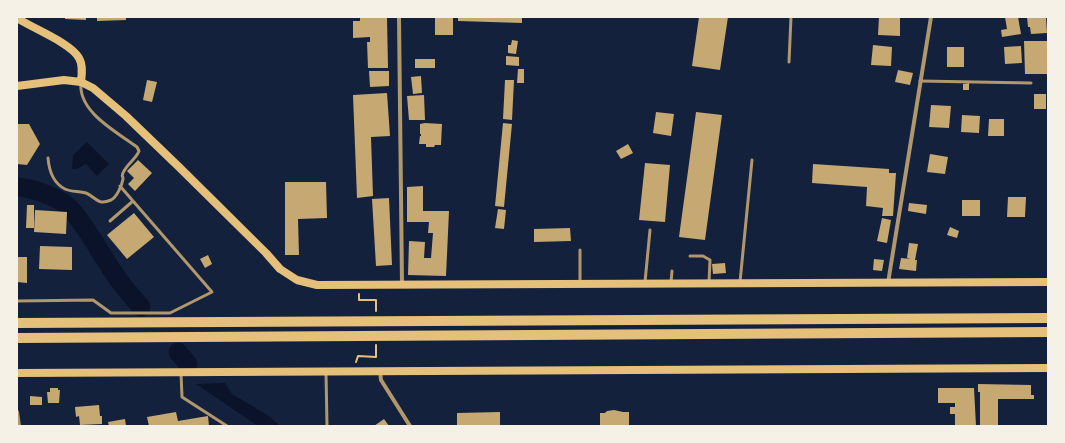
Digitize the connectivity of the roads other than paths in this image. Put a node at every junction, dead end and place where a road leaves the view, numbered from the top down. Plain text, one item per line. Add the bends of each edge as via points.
1 (399, 17) edge
2 (791, 17) edge
3 (931, 17) edge
4 (20, 19) edge
5 (789, 62) dead end
6 (920, 81) junction
7 (81, 82) junction
8 (1031, 83) dead end
9 (17, 86) edge
10 (48, 158) dead end
11 (752, 160) dead end
12 (120, 186) junction
13 (133, 201) junction
14 (110, 221) dead end
15 (650, 230) dead end
16 (580, 250) dead end
17 (690, 256) dead end
18 (672, 270) dead end
19 (1048, 282) edge
20 (740, 283) junction
21 (888, 283) junction
22 (580, 284) junction
23 (645, 284) junction
24 (671, 284) junction
25 (709, 284) junction
26 (402, 285) junction
27 (17, 301) edge
28 (1048, 318) edge
29 (17, 323) edge
30 (1048, 332) edge
31 (17, 338) edge
32 (1048, 368) edge
33 (326, 371) junction
34 (380, 371) junction
35 (181, 372) junction
36 (17, 373) edge
37 (17, 412) edge
38 (20, 426) edge
39 (227, 426) edge
40 (327, 426) edge
41 (410, 426) edge

1 - 26 street
2 - 5 lane
3 - 6 street
4 - 7 main road via 76,53 81,61
6 - 8 lane
6 - 21 street
7 - 9 main road via 64,80
7 - 12 lane via 83,95 93,114 139,151 124,171
7 - 26 main road via 98,91 126,116 289,276 317,286
10 - 12 lane via 52,176 67,189 92,196 102,202 111,200
11 - 20 lane
12 - 13 lane
13 - 14 lane
13 - 27 lane via 212,292 170,313 111,313 93,300
15 - 23 lane
16 - 22 lane
17 - 25 lane via 703,256 710,260
18 - 24 lane
19 - 21 main road
20 - 21 main road
20 - 25 main road
22 - 23 main road
22 - 26 main road
23 - 24 main road
24 - 25 main road
28 - 29 highway
30 - 31 highway
32 - 34 main road
33 - 34 main road
33 - 35 main road
33 - 40 lane
34 - 41 street via 381,380
35 - 36 main road
35 - 39 lane via 182,397
37 - 38 street

